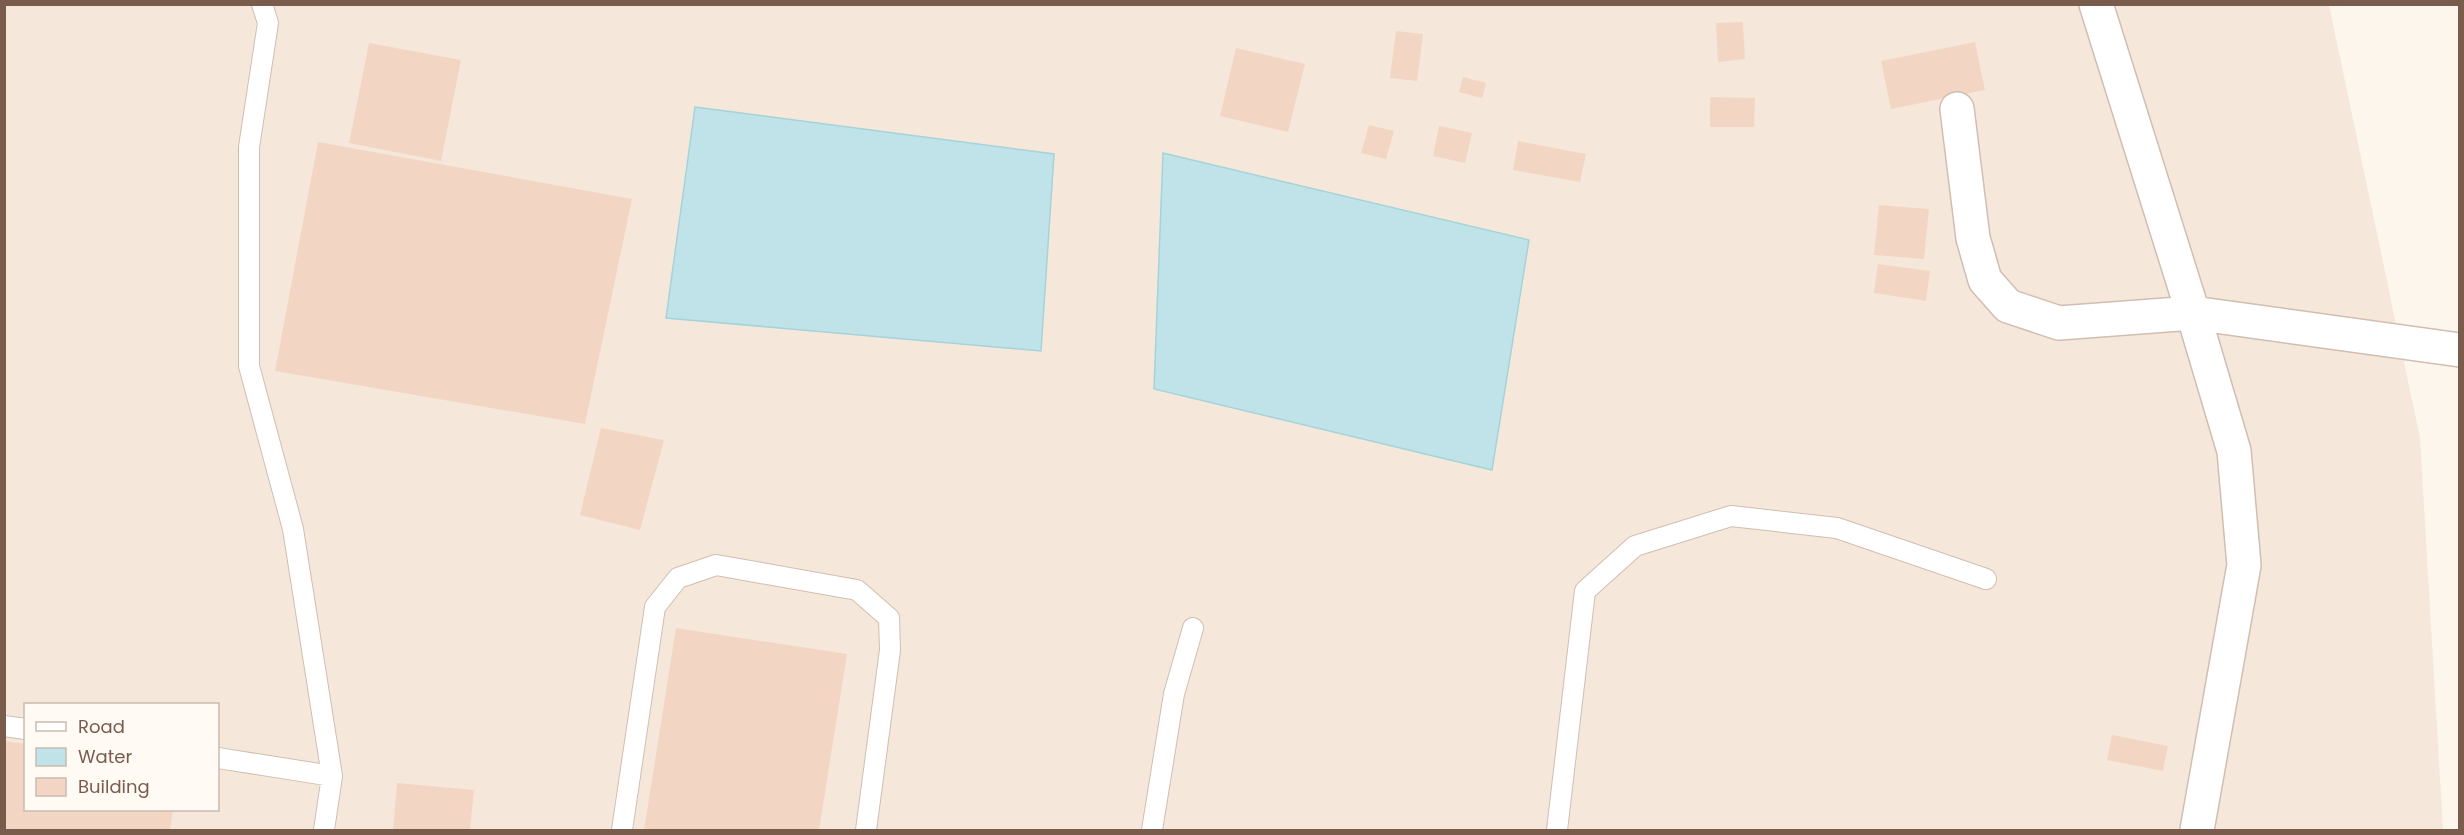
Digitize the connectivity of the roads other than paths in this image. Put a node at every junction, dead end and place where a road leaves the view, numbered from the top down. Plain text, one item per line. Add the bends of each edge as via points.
1 (262, 4) edge
2 (2096, 4) edge
3 (1957, 110) dead end
4 (2193, 314) junction
5 (2460, 350) edge
6 (1986, 579) dead end
7 (1193, 628) dead end
8 (4, 726) edge
9 (24, 729) edge
10 (219, 758) edge
11 (332, 776) junction
12 (324, 831) edge
13 (622, 831) edge
14 (866, 831) edge
15 (1152, 831) edge
16 (1557, 831) edge
17 (2197, 831) edge

1 - 11 lane via 268,23 249,147 249,366 293,529
2 - 4 street
3 - 4 street via 1973,238 1985,280 2008,306 2060,323
4 - 5 street
4 - 17 street via 2234,451 2244,565
6 - 16 lane via 1837,528 1731,516 1635,546 1585,591
7 - 15 lane via 1174,694
8 - 9 lane
10 - 11 lane
11 - 12 lane
13 - 14 lane via 655,607 678,578 717,565 857,590 889,618 890,650

